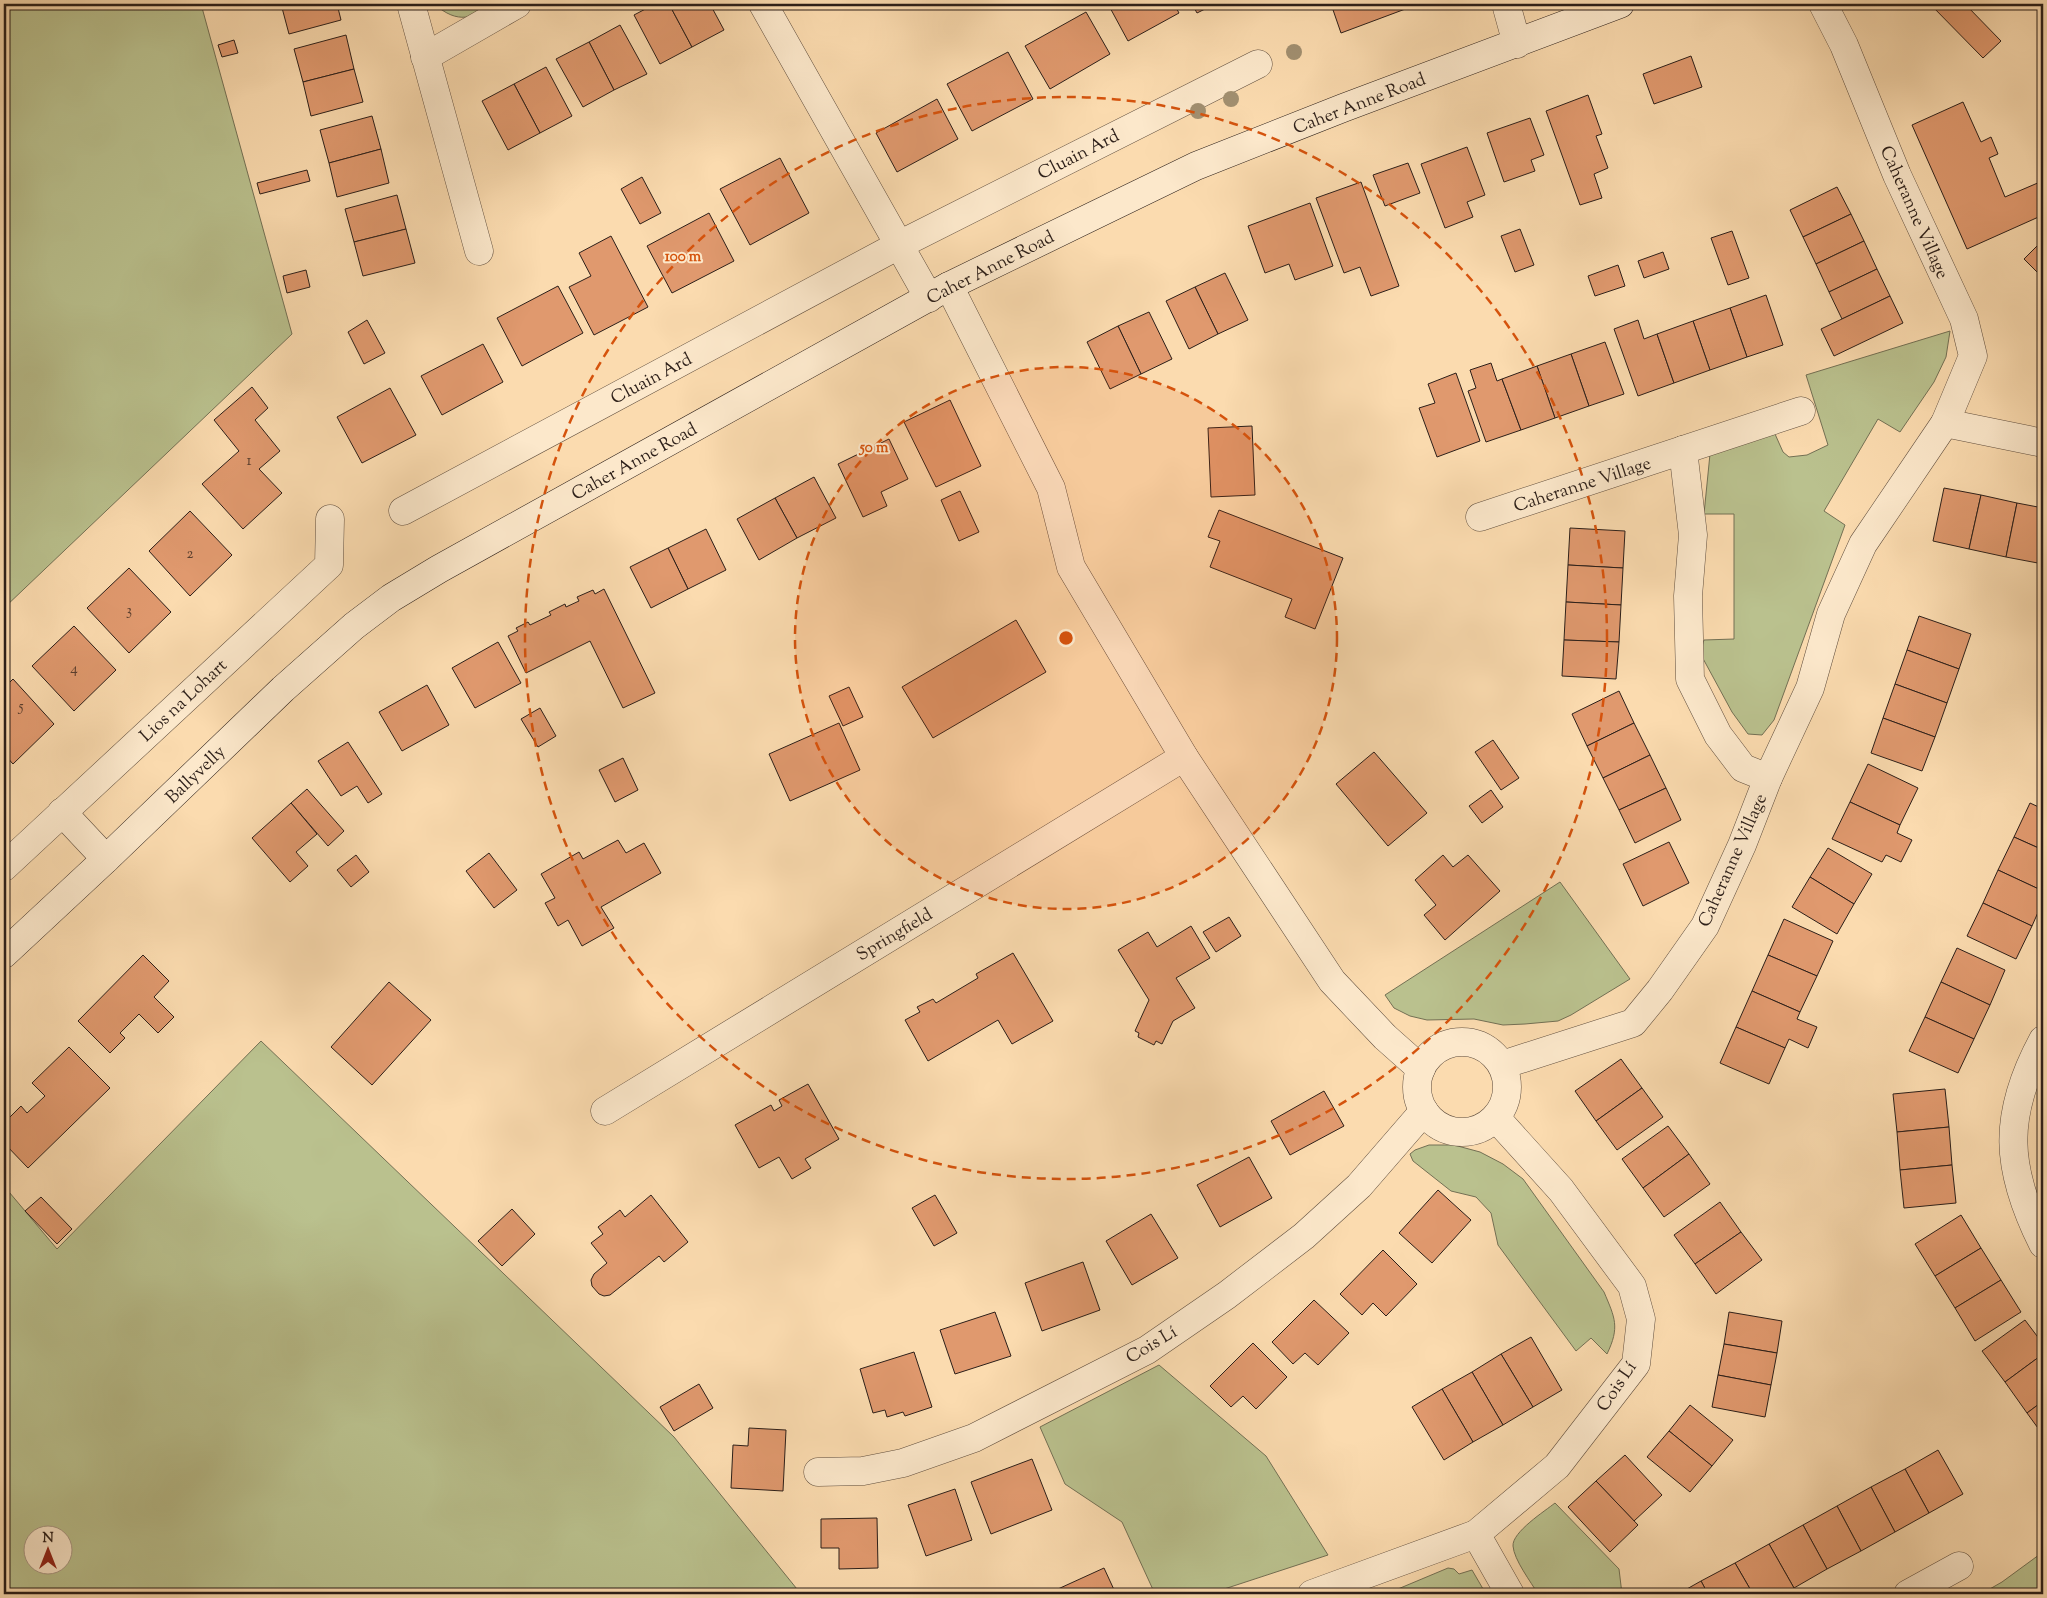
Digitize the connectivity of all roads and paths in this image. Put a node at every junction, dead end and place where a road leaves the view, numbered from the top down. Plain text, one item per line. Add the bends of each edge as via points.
1 (411, 4) edge
2 (517, 4) edge
3 (762, 4) edge
4 (1506, 4) edge
5 (1620, 4) edge
6 (1823, 4) edge
7 (1517, 44) junction
8 (425, 57) junction
9 (1258, 64) dead end
10 (898, 245) junction
11 (479, 251) dead end
12 (939, 292) junction
13 (1801, 411) dead end
14 (1945, 423) junction
15 (2043, 443) edge
16 (1683, 450) junction
17 (403, 511) dead end
18 (1480, 517) dead end
19 (330, 519) dead end
20 (390, 598) joint
21 (1184, 757) junction
22 (1768, 778) junction
23 (62, 812) junction
24 (106, 859) junction
25 (4, 867) edge
26 (4, 954) edge
27 (2043, 1040) edge
28 (1502, 1065) junction
29 (1421, 1069) junction
30 (1424, 1110) junction
31 (605, 1111) dead end
32 (1496, 1118) junction
33 (2043, 1244) edge
34 (818, 1472) dead end
35 (1476, 1534) junction
36 (1959, 1566) dead end
37 (1312, 1594) edge
38 (1510, 1594) edge
39 (1908, 1594) edge

1 - 8 street
2 - 8 street
3 - 10 street
4 - 7 street
5 - 7 street, Caher Anne Road
6 - 14 street, Caheranne Village via 1964,319 1973,356
7 - 12 street, Caher Anne Road via 1196,166
8 - 11 street
9 - 10 street, Cluain Ard
10 - 12 street
10 - 17 street, Cluain Ard
12 - 20 street, Caher Anne Road
12 - 21 street via 1051,488 1071,567
13 - 16 street, Caheranne Village
14 - 15 street
14 - 22 street, Caheranne Village via 1863,544 1831,614 1810,688
16 - 18 street, Caheranne Village
16 - 22 street, Caheranne Village via 1692,535 1688,596 1690,679 1718,735 1743,768
19 - 23 street, Lios na Lohart via 329,565
20 - 24 street, Ballyvelly via 283,689
21 - 29 street via 1332,981 1385,1037
21 - 31 street, Springfield
22 - 28 street, Caheranne Village via 1705,926 1633,1023
23 - 24 street
23 - 25 street, Lios na Lohart
24 - 26 street, Ballyvelly
27 - 33 street via 2029,1067 2015,1112 2014,1153 2020,1192
28 - 29 street via 1494,1054 1464,1042 1444,1046 1430,1055
28 - 32 street via 1508,1085 1505,1102
29 - 30 street via 1417,1082
30 - 32 street via 1434,1123 1452,1131 1472,1131
30 - 34 street, Cois Lí via 1359,1186 1304,1236 1147,1350 974,1438 903,1463 864,1471
32 - 35 street, Cois Lí via 1561,1190 1632,1286 1641,1319 1636,1364 1630,1372 1557,1466
35 - 37 street, Cois Lí
35 - 38 street
36 - 39 street

